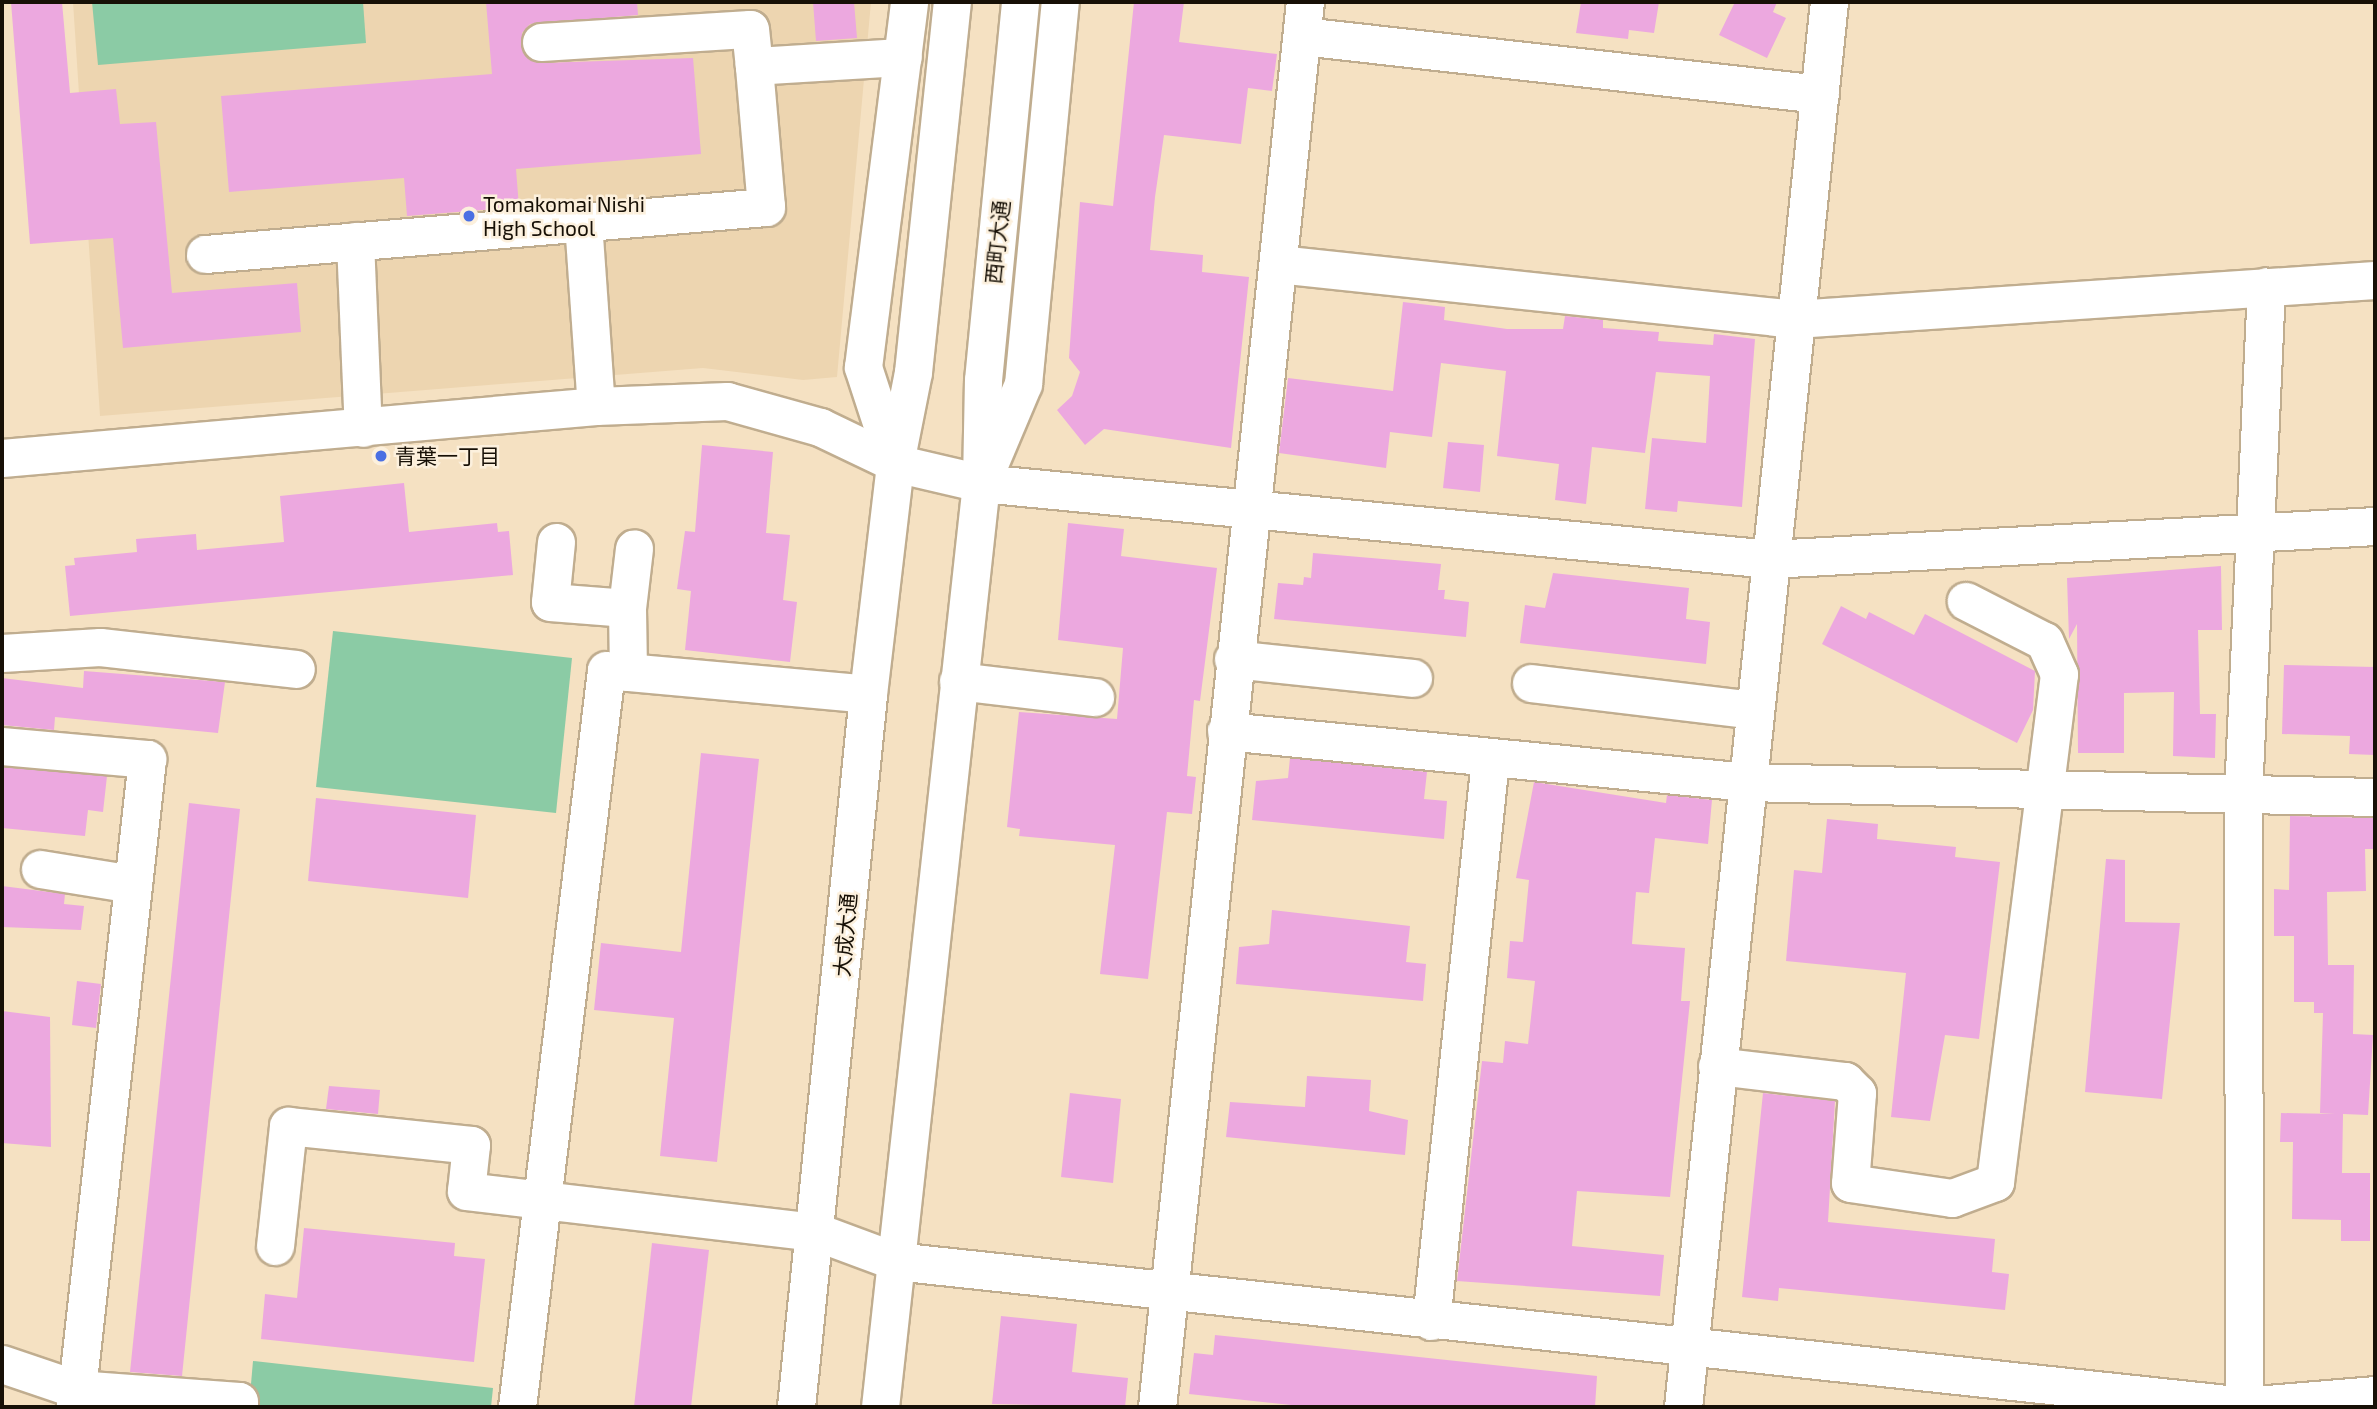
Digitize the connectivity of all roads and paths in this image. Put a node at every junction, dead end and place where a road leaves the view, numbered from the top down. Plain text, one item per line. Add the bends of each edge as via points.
1 (909, 2) edge
2 (952, 2) edge
3 (1020, 2) edge
4 (1060, 2) edge
5 (1829, 2) edge
6 (1303, 19) edge
7 (541, 42) dead end
8 (903, 57) junction
9 (754, 66) junction
10 (1820, 94) junction
11 (583, 222) junction
12 (355, 241) junction
13 (205, 254) dead end
14 (1278, 264) junction
15 (2375, 280) edge
16 (2266, 286) junction
17 (1795, 319) junction
18 (597, 406) junction
19 (363, 428) junction
20 (2, 458) edge
21 (895, 463) junction
22 (981, 483) junction
23 (1248, 511) junction
24 (2375, 526) edge
25 (2253, 536) junction
26 (556, 542) dead end
27 (634, 548) dead end
28 (1770, 559) junction
29 (1966, 601) dead end
30 (627, 608) junction
31 (2, 653) edge
32 (1233, 659) junction
33 (296, 670) dead end
34 (628, 672) junction
35 (1413, 678) dead end
36 (958, 681) junction
37 (1531, 682) dead end
38 (868, 694) junction
39 (1095, 697) dead end
40 (1754, 710) junction
41 (1226, 732) junction
42 (2, 746) edge
43 (1490, 760) junction
44 (1747, 782) junction
45 (2045, 789) junction
46 (2243, 793) junction
47 (2375, 797) edge
48 (40, 869) dead end
49 (133, 884) junction
50 (1717, 1066) junction
51 (539, 1198) junction
52 (817, 1233) junction
53 (275, 1246) dead end
54 (895, 1261) junction
55 (1169, 1295) junction
56 (1431, 1321) junction
57 (1689, 1347) junction
58 (2, 1364) edge
59 (2375, 1395) edge
60 (76, 1398) edge
61 (2244, 1406) edge
62 (239, 1407) edge
63 (517, 1407) edge
64 (796, 1407) edge
65 (880, 1407) edge
66 (1157, 1407) edge
67 (1683, 1407) edge

1 - 8 street
2 - 21 street via 913,372
3 - 22 street, 西町大通 via 984,380
4 - 22 street via 1023,384
5 - 10 street
6 - 10 street
6 - 14 street
7 - 9 street via 750,29
8 - 9 street
8 - 21 street via 863,367
9 - 11 street via 766,207
10 - 17 street
11 - 12 street
11 - 18 street
12 - 13 street
12 - 19 street
14 - 17 street
14 - 23 street
15 - 16 street
16 - 17 street
16 - 25 street
17 - 28 street
18 - 19 street
18 - 21 street via 727,401 820,427
19 - 20 street
21 - 22 street
21 - 38 street, 大成大通
22 - 23 street
22 - 36 street
23 - 28 street
23 - 32 street
24 - 25 street
25 - 28 street
25 - 46 street
26 - 30 street via 550,602
27 - 30 street
28 - 40 street
29 - 45 street via 2044,641 2059,674
30 - 34 street
31 - 33 street via 100,647
32 - 35 street
32 - 41 street
34 - 38 street
34 - 51 street via 606,670
36 - 39 street
36 - 54 street
37 - 40 street
38 - 52 street, 大成大通
40 - 44 street
41 - 43 street
41 - 55 street
42 - 49 street via 147,760
43 - 44 street
43 - 56 street
44 - 45 street
44 - 50 street
45 - 46 street
45 - 50 street via 1995,1182 1952,1198 1850,1183 1857,1093 1845,1081
46 - 47 street
46 - 61 street
48 - 49 street
49 - 60 street
50 - 57 street
51 - 52 street
51 - 53 street via 466,1191 471,1145 288,1126
51 - 63 street
52 - 54 street
52 - 64 street, 大成大通
54 - 55 street
54 - 65 street
55 - 56 street
55 - 66 street
56 - 57 street
57 - 61 street
57 - 67 street
58 - 60 street
59 - 61 street
60 - 62 street via 239,1401

